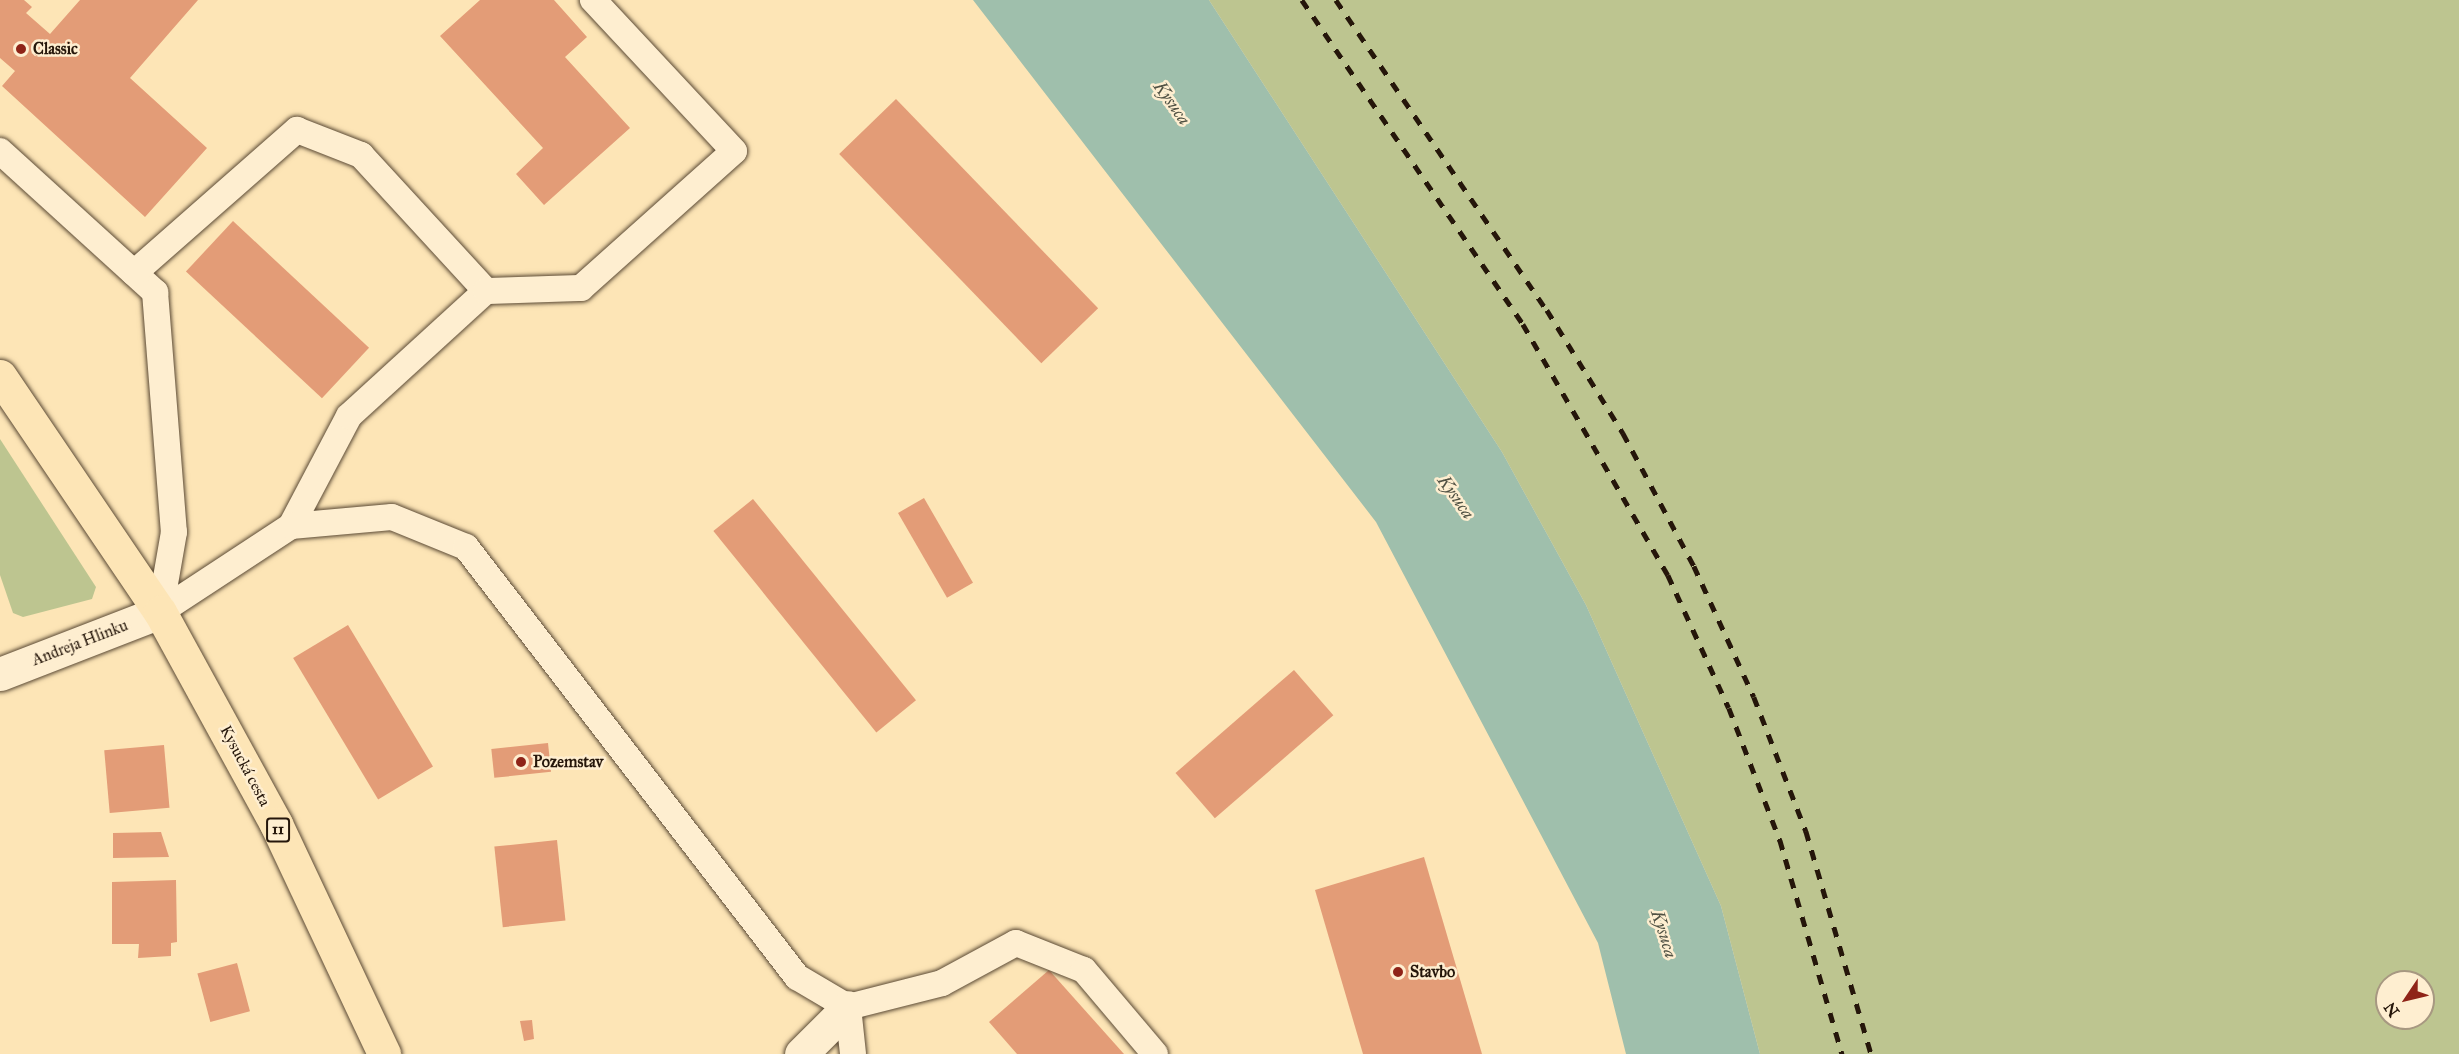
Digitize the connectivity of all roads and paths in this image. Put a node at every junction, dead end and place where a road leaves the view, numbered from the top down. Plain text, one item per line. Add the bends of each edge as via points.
1 (593, 0) edge
2 (0, 151) edge
3 (134, 273) junction
4 (486, 291) junction
5 (0, 376) edge
6 (291, 526) junction
7 (160, 612) junction
8 (0, 674) edge
9 (848, 1007) junction
10 (384, 1054) edge
11 (801, 1054) edge
12 (853, 1054) edge
13 (1155, 1054) edge

1 - 4 lane via 734,151 582,288
2 - 3 lane
3 - 4 lane via 297,130 361,155
3 - 7 lane via 155,292 174,532
4 - 6 lane via 349,416
5 - 7 main road, 11
6 - 7 lane
6 - 9 lane via 392,517 466,547 797,977
7 - 8 street, Andreja Hlinku
7 - 10 main road, Kysucká cesta / 11 via 276,824
9 - 11 street
9 - 12 lane
9 - 13 lane via 942,983 1016,943 1083,970

